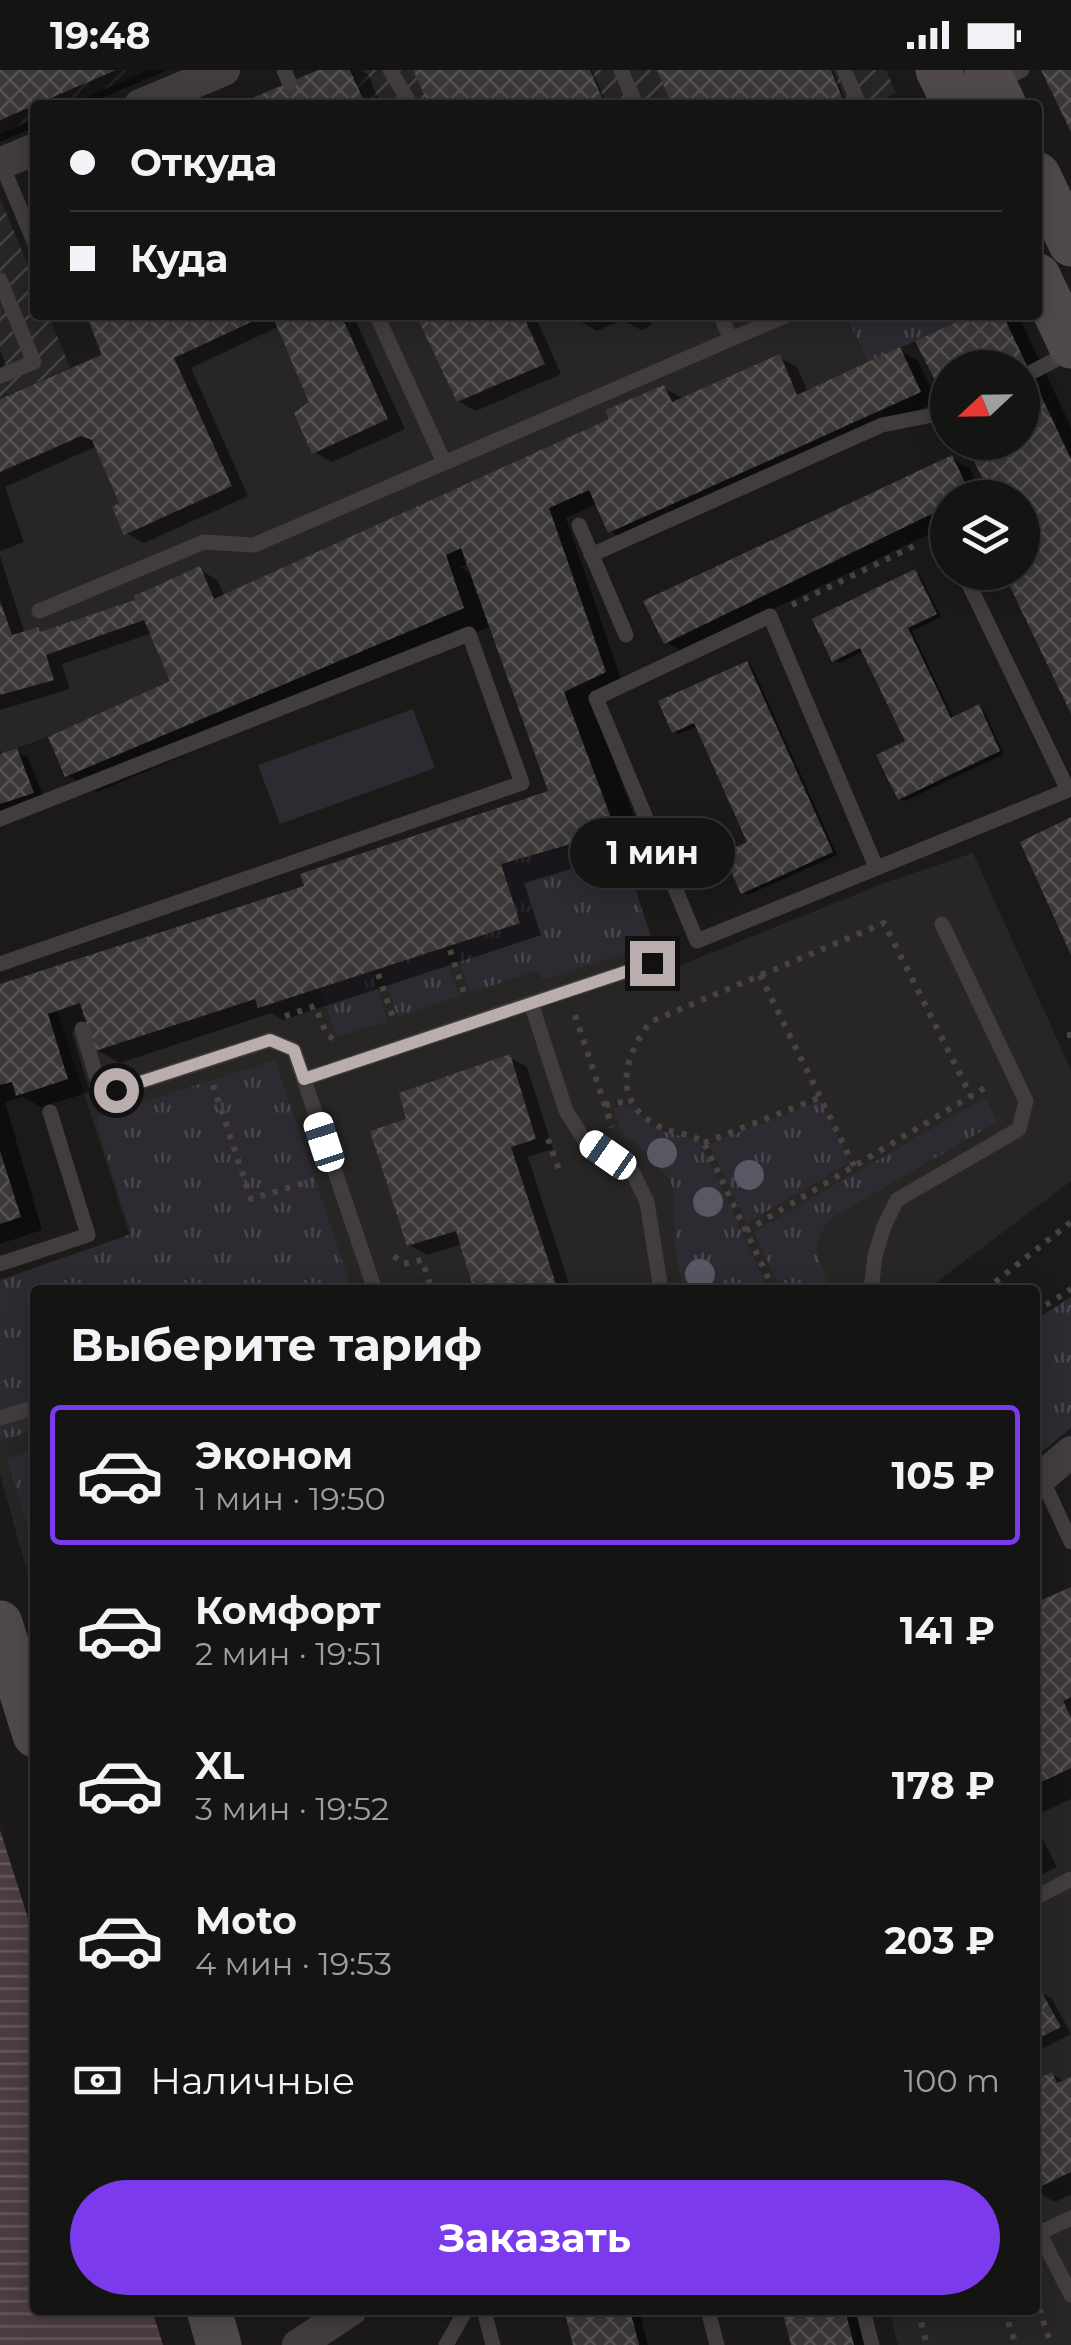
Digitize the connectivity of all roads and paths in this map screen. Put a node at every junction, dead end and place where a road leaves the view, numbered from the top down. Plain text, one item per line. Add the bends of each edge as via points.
1 (224, 70) edge
2 (390, 70) edge
3 (622, 70) edge
4 (844, 70) edge
5 (857, 99) dead end
6 (152, 100) edge
7 (409, 100) edge
8 (634, 100) edge
9 (30, 151) edge
10 (0, 163) edge
11 (1042, 193) edge
12 (30, 232) edge
13 (1071, 244) edge
14 (0, 280) edge
15 (1042, 285) edge
16 (379, 320) edge
17 (722, 320) edge
18 (775, 320) edge
19 (731, 339) junction
20 (1071, 349) edge
21 (1040, 367) edge
22 (0, 376) edge
23 (930, 416) edge
24 (444, 462) junction
25 (579, 525) dead end
26 (930, 543) edge
27 (592, 554) junction
28 (973, 590) edge
29 (39, 611) dead end
30 (770, 616) junction
31 (626, 635) dead end
32 (1070, 789) edge
33 (0, 819) edge
34 (876, 867) junction
35 (942, 924) dead end
36 (450, 950) dead end
37 (652, 963) dead end
38 (0, 964) edge
39 (378, 974) dead end
40 (760, 975) junction
41 (480, 996) dead end
42 (466, 1000) junction
43 (531, 1004) junction
44 (448, 1006) dead end
45 (413, 1018) dead end
46 (277, 1019) dead end
47 (395, 1024) junction
48 (82, 1029) dead end
49 (378, 1030) dead end
50 (344, 1041) dead end
51 (205, 1060) junction
52 (1013, 1070) junction
53 (304, 1079) junction
54 (970, 1096) junction
55 (821, 1097) junction
56 (630, 1102) junction
57 (605, 1105) dead end
58 (50, 1112) dead end
59 (545, 1131) dead end
60 (704, 1144) junction
61 (854, 1166) junction
62 (559, 1170) dead end
63 (334, 1174) junction
64 (1071, 1222) edge
65 (746, 1231) junction
66 (391, 1254) dead end
67 (0, 1264) edge
68 (372, 1285) edge
69 (430, 1285) edge
70 (661, 1285) edge
71 (772, 1285) edge
72 (872, 1285) edge
73 (991, 1285) edge
74 (1071, 1289) edge
75 (1040, 1309) edge
76 (30, 1409) edge
77 (0, 1418) edge
78 (1071, 1452) edge
79 (1040, 1478) edge
80 (1040, 1484) edge
81 (1071, 1542) edge
82 (0, 1623) edge
83 (30, 1720) edge
84 (1071, 1879) edge
85 (1040, 1895) edge
86 (1071, 2218) edge
87 (1040, 2230) edge
88 (1040, 2238) edge
89 (1071, 2295) edge
90 (1040, 2311) edge
91 (210, 2315) edge
92 (343, 2315) edge
93 (463, 2315) edge
94 (485, 2315) edge
95 (709, 2315) edge
96 (864, 2315) edge
97 (919, 2315) edge
98 (1006, 2315) edge
99 (219, 2345) edge
100 (298, 2345) edge
101 (446, 2345) edge
102 (493, 2345) edge
103 (718, 2345) edge
104 (872, 2345) edge
105 (927, 2345) edge
106 (1016, 2345) edge
107 (1051, 2345) edge

1 - 6 street
2 - 7 lane
3 - 8 lane
4 - 5 lane
9 - 10 street
10 - 12 lane
11 - 13 street
14 - 22 lane via 34,362
15 - 20 street
16 - 24 lane
17 - 19 lane
18 - 19 lane
19 - 24 lane
20 - 21 lane
23 - 27 lane via 882,425
24 - 29 lane via 254,545 204,542
25 - 27 lane
26 - 30 path
27 - 31 lane
28 - 32 lane
30 - 34 lane
30 - 34 lane via 596,698 698,941
32 - 34 lane
33 - 38 lane via 469,634 522,784
35 - 52 lane
36 - 42 path
37 - 43 lane
39 - 47 path
40 - 54 path via 884,924
40 - 55 path
40 - 56 path via 650,1022 627,1064
41 - 42 path
42 - 44 path
43 - 53 lane
43 - 70 lane via 566,1111 583,1138 633,1173 647,1202
45 - 47 path
46 - 50 path via 315,1006 327,1034
47 - 49 path
48 - 51 lane via 98,1082 116,1090
51 - 53 lane via 270,1040 294,1050
51 - 63 path via 251,1199
52 - 54 path
52 - 72 lane via 1026,1101 1019,1129 898,1200 884,1226
53 - 63 lane
54 - 61 path
55 - 60 path
55 - 61 path
56 - 57 path
56 - 60 path via 646,1119
58 - 67 lane via 88,1235
59 - 62 path
60 - 65 path
61 - 65 path
63 - 68 lane
64 - 73 path
65 - 71 path
66 - 69 path via 403,1264 422,1260
74 - 75 path
76 - 77 lane
78 - 79 street
80 - 81 lane
82 - 83 street
84 - 85 lane
86 - 87 lane
88 - 89 lane
90 - 107 path
91 - 99 street
92 - 100 street
93 - 101 lane
94 - 102 lane
95 - 103 lane
96 - 104 lane
97 - 105 path
98 - 106 path

